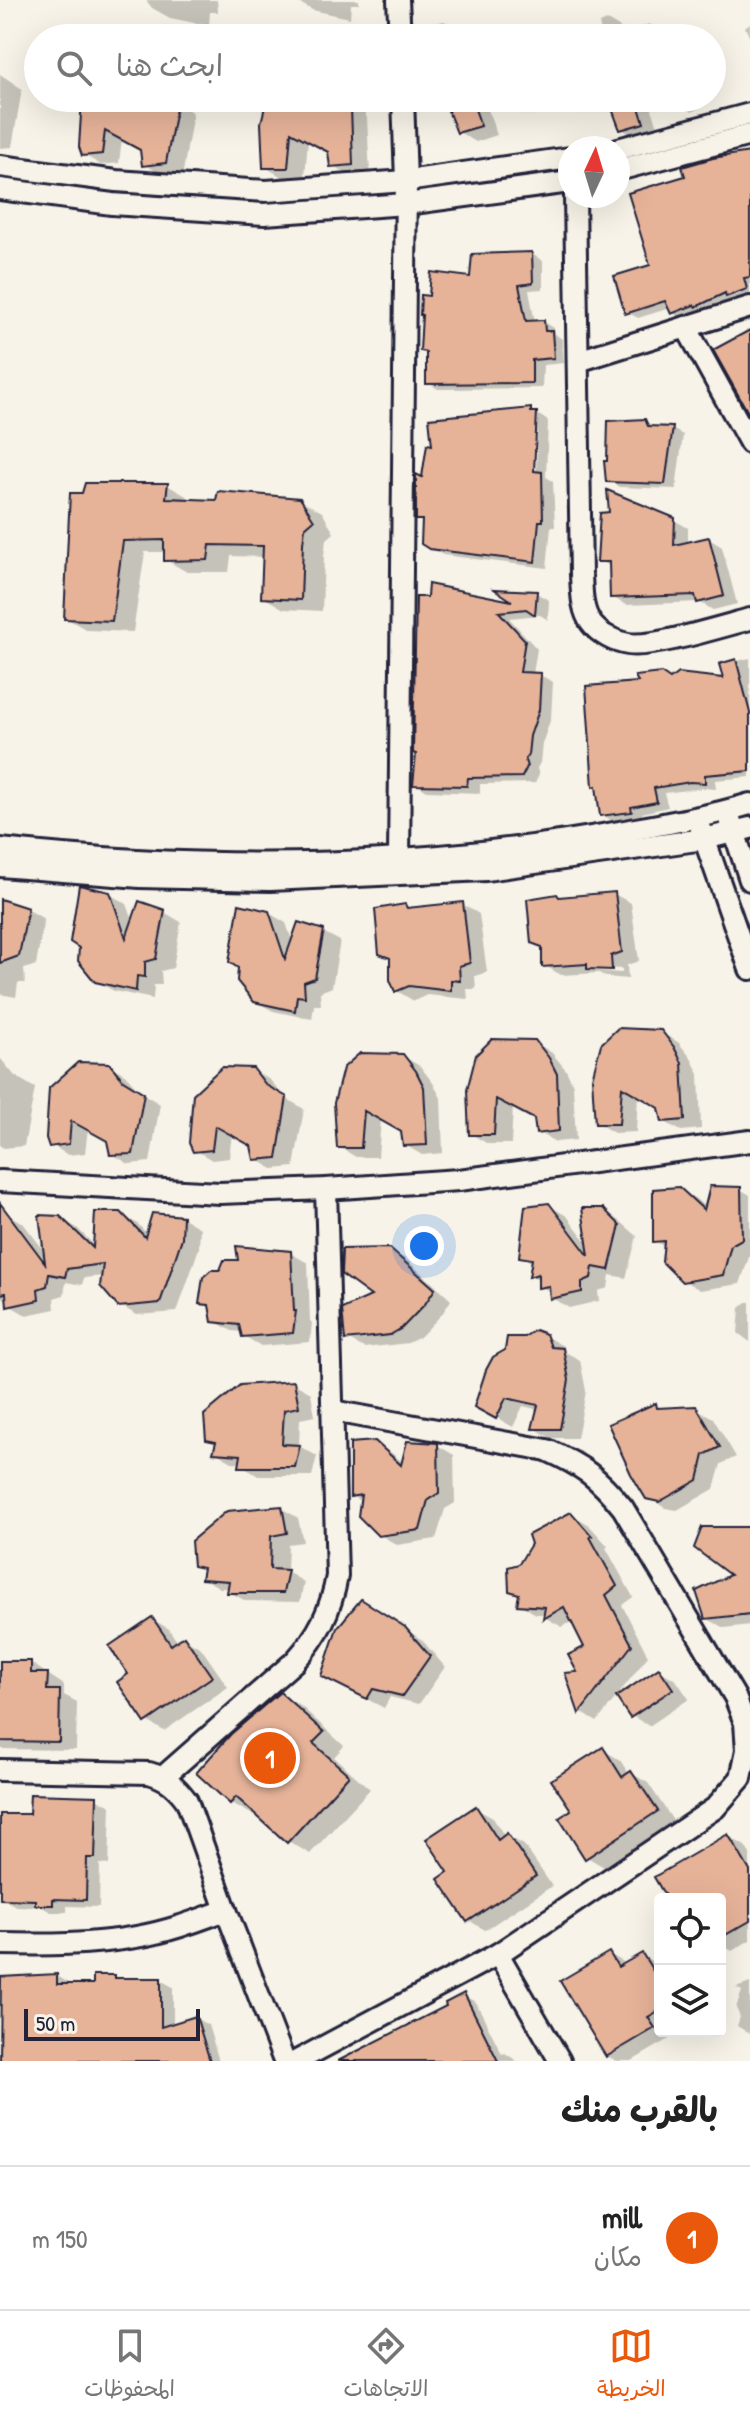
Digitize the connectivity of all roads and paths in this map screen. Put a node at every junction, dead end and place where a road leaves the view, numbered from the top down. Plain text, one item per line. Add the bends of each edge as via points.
1 (398, 0) edge
2 (399, 24) edge
3 (404, 112) edge
4 (750, 114) edge
5 (750, 135) edge
6 (630, 146) edge
7 (558, 160) edge
8 (0, 166) edge
9 (630, 167) edge
10 (406, 181) junction
11 (558, 184) edge
12 (0, 189) edge
13 (406, 204) junction
14 (575, 208) edge
15 (750, 307) edge
16 (686, 327) junction
17 (578, 361) junction
18 (750, 443) edge
19 (750, 619) edge
20 (750, 804) edge
21 (727, 811) junction
22 (697, 818) junction
23 (742, 830) edge
24 (704, 839) junction
25 (0, 849) edge
26 (399, 860) junction
27 (0, 866) edge
28 (750, 880) edge
29 (750, 969) edge
30 (750, 1141) edge
31 (0, 1181) edge
32 (326, 1189) junction
33 (333, 1411) junction
34 (0, 1770) edge
35 (163, 1777) junction
36 (226, 1910) junction
37 (0, 1944) edge
38 (498, 1954) junction
39 (284, 2061) edge
40 (297, 2061) edge
41 (560, 2061) edge

1 - 2 street
3 - 10 street
4 - 6 street
5 - 9 street
7 - 10 street
8 - 10 street via 116,181 266,191
10 - 13 street
11 - 13 street
12 - 13 street via 112,204 264,214
13 - 26 street
14 - 17 street
15 - 16 street
16 - 17 street
16 - 18 street
17 - 19 street via 582,602 590,622 608,638 629,645
20 - 21 street
21 - 22 street
21 - 23 street
22 - 24 street
22 - 26 street via 482,854
23 - 24 street
23 - 28 street
24 - 27 street via 486,870 270,880
24 - 29 street
25 - 26 street via 176,862
30 - 32 street via 459,1180
31 - 32 street via 220,1193
32 - 33 street
33 - 35 street via 337,1576 324,1622 295,1661
33 - 38 street via 547,1450 577,1463 623,1508 735,1697 745,1723 741,1778 715,1808
34 - 35 street via 130,1771
35 - 36 street via 187,1801
36 - 37 street via 139,1937
36 - 39 street
38 - 40 street
38 - 41 street

